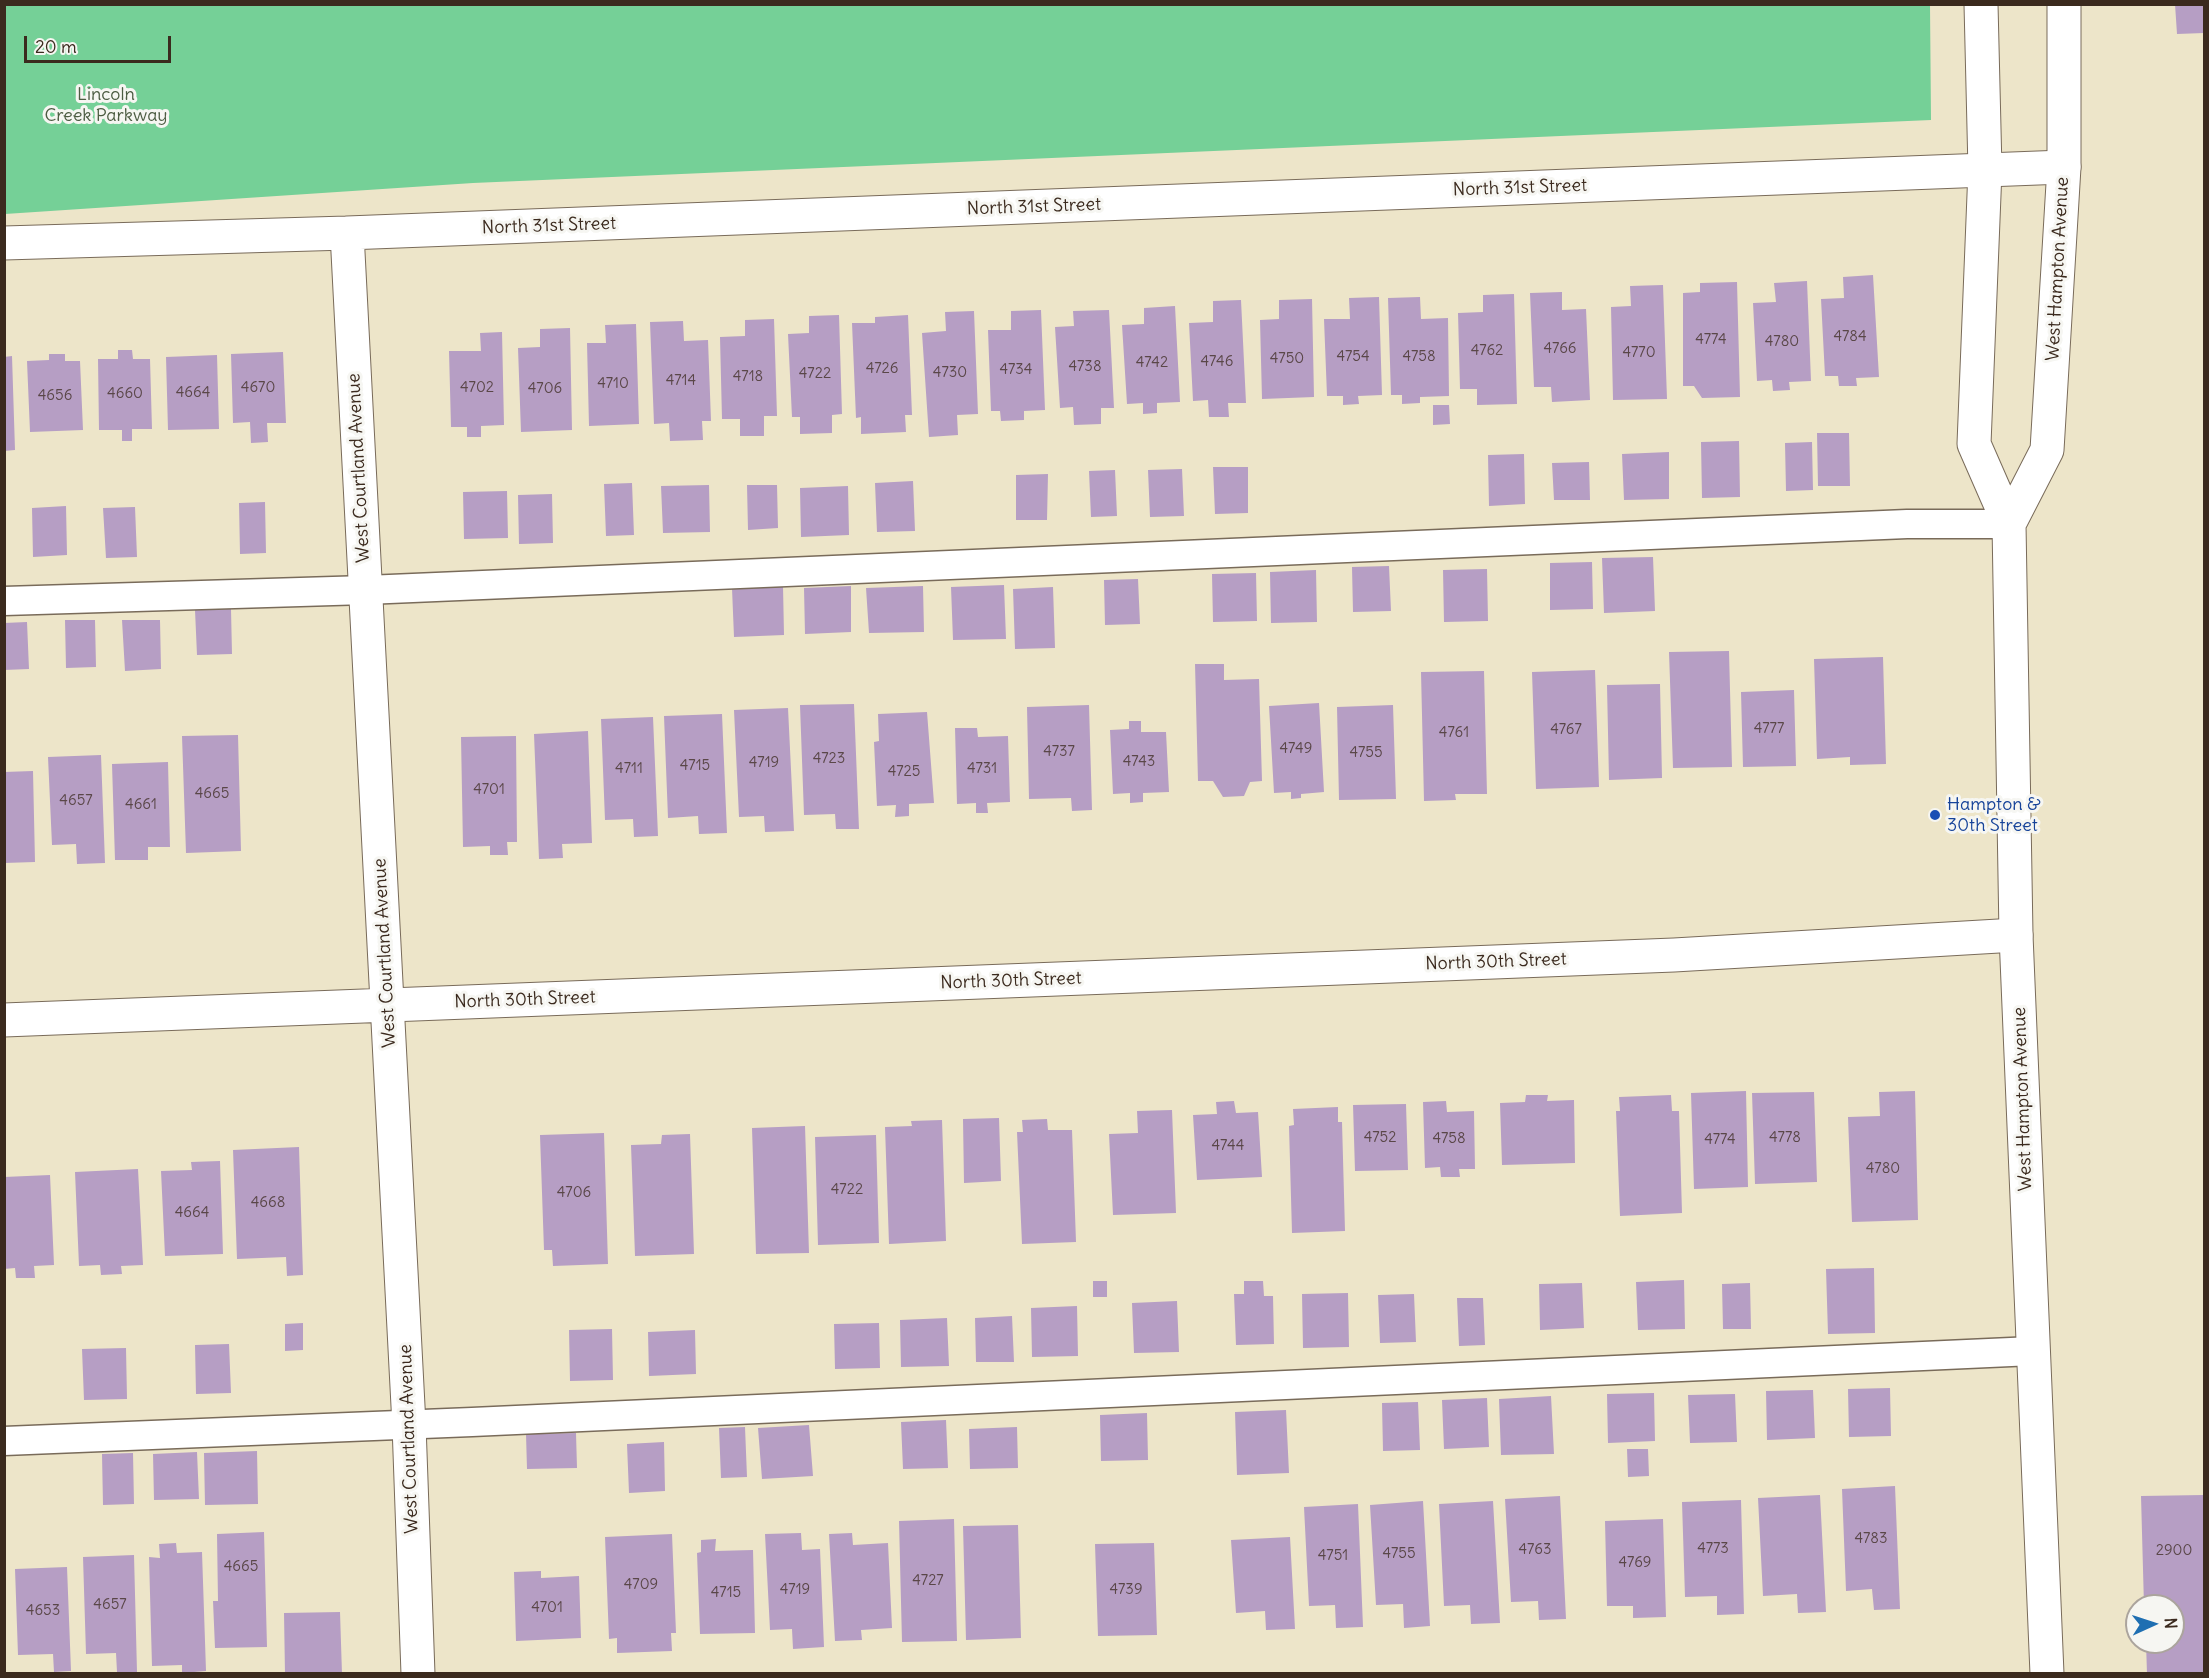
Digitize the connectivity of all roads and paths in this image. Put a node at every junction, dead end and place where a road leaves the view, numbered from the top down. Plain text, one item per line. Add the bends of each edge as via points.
1 (1981, 4) edge
2 (2064, 4) edge
3 (2064, 167) junction
4 (1984, 170) junction
5 (347, 233) junction
6 (4, 243) edge
7 (2009, 524) junction
8 (366, 590) junction
9 (4, 602) edge
10 (2016, 935) junction
11 (387, 1006) junction
12 (4, 1020) edge
13 (2033, 1351) junction
14 (409, 1425) junction
15 (4, 1441) edge
16 (418, 1674) edge
17 (2047, 1674) edge

1 - 4 street, West Hampton Avenue
2 - 3 street, West Hampton Avenue
3 - 4 street, North 31st Street
3 - 7 street, West Hampton Avenue via 2048,450
4 - 5 street, North 31st Street
4 - 7 street, West Hampton Avenue via 1974,444
5 - 6 street, North 31st Street
5 - 8 street, West Courtland Avenue
7 - 8 lane via 1883,525
7 - 10 street, West Hampton Avenue
8 - 9 lane
8 - 11 street, West Courtland Avenue
10 - 11 street, North 30th Street via 1674,955
10 - 13 street, West Hampton Avenue
11 - 12 street, North 30th Street
11 - 14 street, West Courtland Avenue
13 - 14 lane
13 - 17 street, West Hampton Avenue
14 - 15 lane
14 - 16 street, West Courtland Avenue

